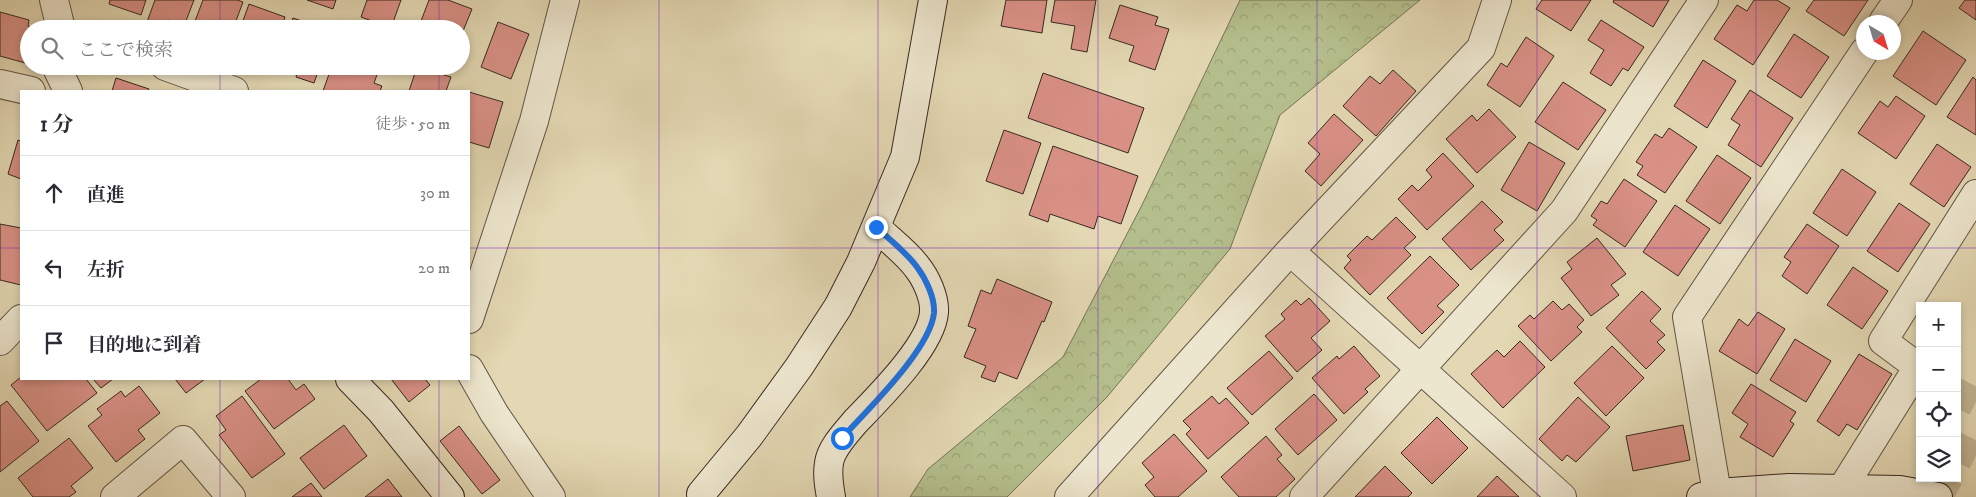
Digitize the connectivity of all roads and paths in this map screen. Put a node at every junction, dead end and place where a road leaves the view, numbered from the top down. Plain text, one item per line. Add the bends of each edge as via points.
1 (54, 0) edge
2 (933, 0) edge
3 (1497, 0) edge
4 (1704, 0) edge
5 (1898, 0) edge
6 (559, 2) edge
7 (1888, 15) edge
8 (59, 20) edge
9 (1859, 60) edge
10 (60, 75) edge
11 (189, 75) edge
12 (0, 84) edge
13 (27, 90) edge
14 (68, 90) edge
15 (231, 90) edge
16 (1976, 194) edge
17 (876, 227) junction
18 (1290, 251) junction
19 (470, 315) edge
20 (20, 320) edge
21 (0, 341) edge
22 (1420, 370) junction
23 (470, 371) edge
24 (351, 380) edge
25 (1842, 489) junction
26 (701, 494) dead end
27 (1709, 495) edge
28 (114, 497) edge
29 (231, 497) edge
30 (450, 497) edge
31 (551, 497) edge
32 (831, 497) edge
33 (1069, 497) edge
34 (1304, 497) edge
35 (1562, 497) edge
36 (1938, 497) edge

1 - 8 street
2 - 17 street via 905,157
3 - 18 street via 1481,48
4 - 22 street via 1564,211
5 - 7 street
6 - 19 street via 534,122
9 - 27 street via 1687,317
10 - 14 street
11 - 15 street
12 - 13 street
16 - 25 street via 1883,341 1918,367
17 - 26 street via 838,307 799,367 749,436
17 - 32 street via 917,267 932,296 934,312 929,331 921,344 837,446 829,462
18 - 22 street
18 - 33 street
20 - 21 street
22 - 34 street
22 - 35 street
23 - 31 street via 494,413
24 - 30 street via 381,411
25 - 27 street via 1789,488
25 - 36 street via 1900,490
28 - 29 street via 183,440

